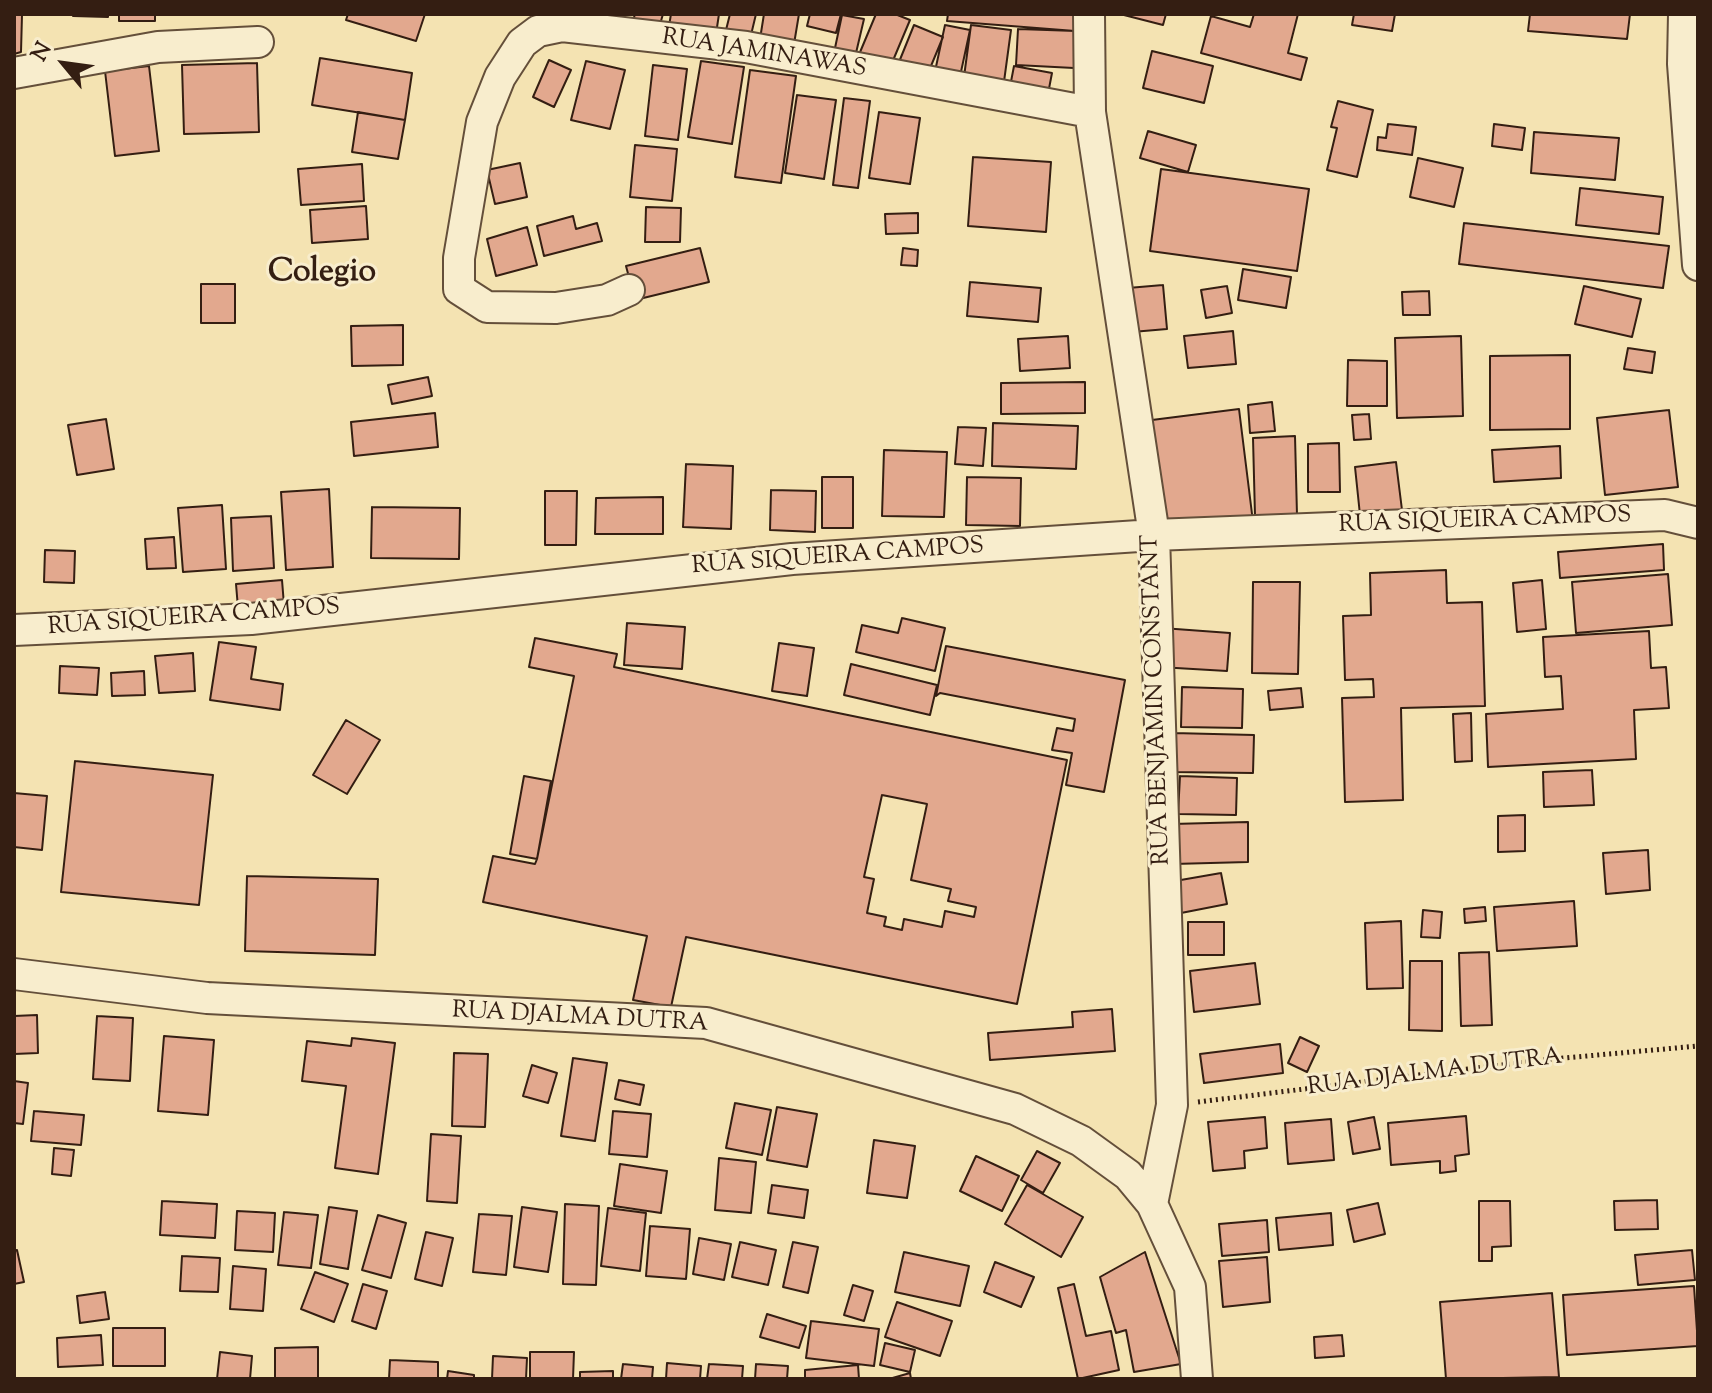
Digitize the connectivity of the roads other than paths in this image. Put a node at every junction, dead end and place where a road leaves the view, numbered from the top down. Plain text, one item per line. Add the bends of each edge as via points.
1 (1089, 14) edge
2 (1684, 14) edge
3 (258, 42) dead end
4 (14, 73) edge
5 (1090, 112) junction
6 (1698, 265) edge
7 (629, 290) dead end
8 (1698, 503) edge
9 (1665, 515) junction
10 (1698, 523) edge
11 (1154, 535) junction
12 (14, 630) edge
13 (14, 974) edge
14 (1152, 1204) junction
15 (1197, 1379) edge

1 - 5 street, RUA BENJAMIN CONSTANT
2 - 6 street
3 - 4 street via 158,47
5 - 7 street, RUA JAMINAWAS via 746,47 562,26 538,31 522,43 500,77 482,122 459,258 459,289 487,307 556,308 607,300
5 - 11 street, RUA BENJAMIN CONSTANT
8 - 9 street, RUA SIQUEIRA CAMPOS
9 - 10 street, RUA SIQUEIRA CAMPOS
9 - 11 street, RUA SIQUEIRA CAMPOS
11 - 12 street, RUA SIQUEIRA CAMPOS via 792,559 251,619
11 - 14 street, RUA BENJAMIN CONSTANT via 1172,1105
13 - 14 street, RUA DJALMA DUTRA via 207,998 706,1023 1015,1109 1081,1141 1128,1175
14 - 15 street via 1190,1287

